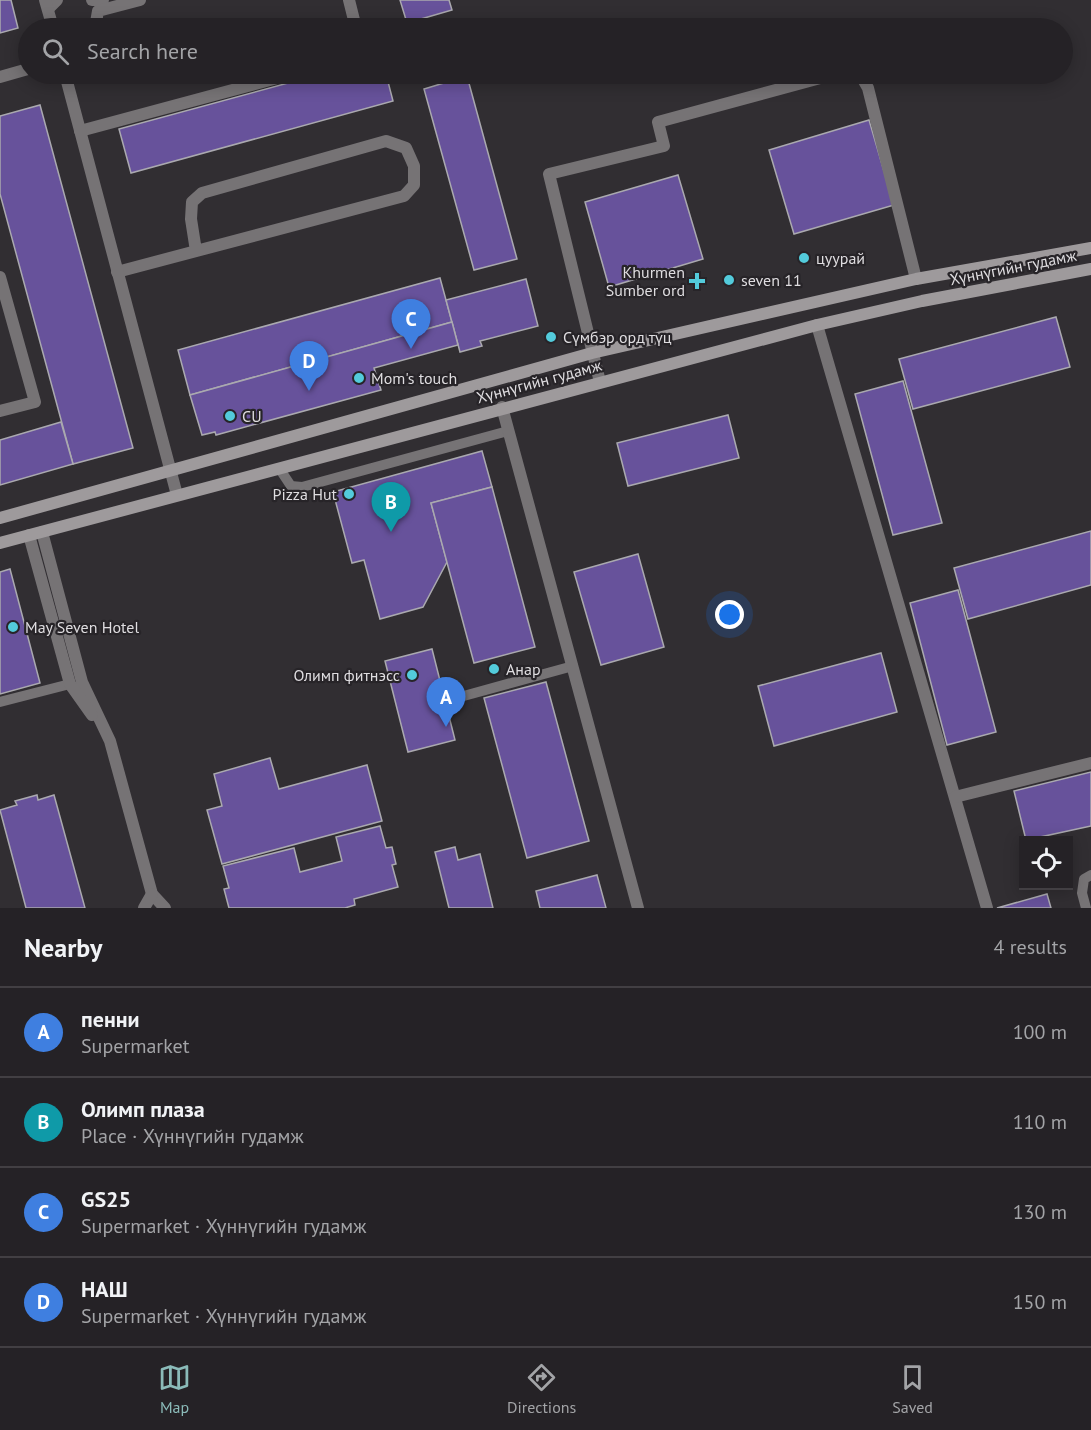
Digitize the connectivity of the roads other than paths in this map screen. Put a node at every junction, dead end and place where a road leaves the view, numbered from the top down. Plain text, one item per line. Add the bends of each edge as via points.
1 (92, 0) edge
2 (103, 0) edge
3 (140, 0) edge
4 (349, 0) edge
5 (50, 3) edge
6 (52, 18) edge
7 (97, 18) edge
8 (354, 18) edge
9 (18, 72) edge
10 (0, 77) edge
11 (68, 84) edge
12 (255, 84) edge
13 (798, 84) edge
14 (866, 84) edge
15 (80, 131) junction
16 (1091, 248) edge
17 (196, 251) junction
18 (1091, 269) edge
19 (117, 272) junction
20 (0, 277) edge
21 (916, 279) junction
22 (817, 325) junction
23 (592, 353) junction
24 (600, 382) junction
25 (502, 407) junction
26 (0, 411) edge
27 (508, 430) junction
28 (279, 468) junction
29 (170, 471) junction
30 (177, 495) junction
31 (0, 518) edge
32 (42, 532) junction
33 (28, 535) junction
34 (0, 543) edge
35 (573, 666) junction
36 (70, 684) junction
37 (460, 697) dead end
38 (0, 702) edge
39 (110, 741) junction
40 (1091, 763) edge
41 (955, 797) junction
42 (1091, 875) edge
43 (152, 894) junction
44 (144, 908) edge
45 (165, 908) edge
46 (638, 908) edge
47 (987, 908) edge
48 (1086, 908) edge

1 - 2 street
3 - 7 street via 98,11
4 - 8 street
5 - 6 street
9 - 10 street
11 - 15 street
12 - 15 street
13 - 23 street via 658,122 664,146 549,174
14 - 21 street
15 - 19 street
16 - 21 main road, Хүннүгийн гудамж
17 - 17 street via 404,196 414,185 414,166 406,148 386,141 202,193 192,202
17 - 19 street
18 - 22 main road, Хүннүгийн гудамж via 922,300
19 - 29 street
20 - 26 street via 35,402
21 - 23 main road, Хүннүгийн гудамж
22 - 24 main road, Хүннүгийн гудамж
22 - 41 street
23 - 24 street
23 - 29 main road, Хүннүгийн гудамж
24 - 25 main road, Хүннүгийн гудамж
25 - 27 street
25 - 28 main road, Хүннүгийн гудамж
27 - 28 lane via 302,487 291,486
27 - 35 street
28 - 30 main road, Хүннүгийн гудамж
29 - 30 street
29 - 31 main road, Хүннүгийн гудамж
30 - 32 main road, Хүннүгийн гудамж
32 - 33 main road, Хүннүгийн гудамж
32 - 39 street via 82,682
33 - 34 main road, Хүннүгийн гудамж
33 - 36 street
35 - 37 lane
35 - 46 street
36 - 38 lane
36 - 39 street
39 - 43 street
40 - 41 street
41 - 47 street
42 - 48 lane via 1084,879
43 - 44 street
43 - 45 street

